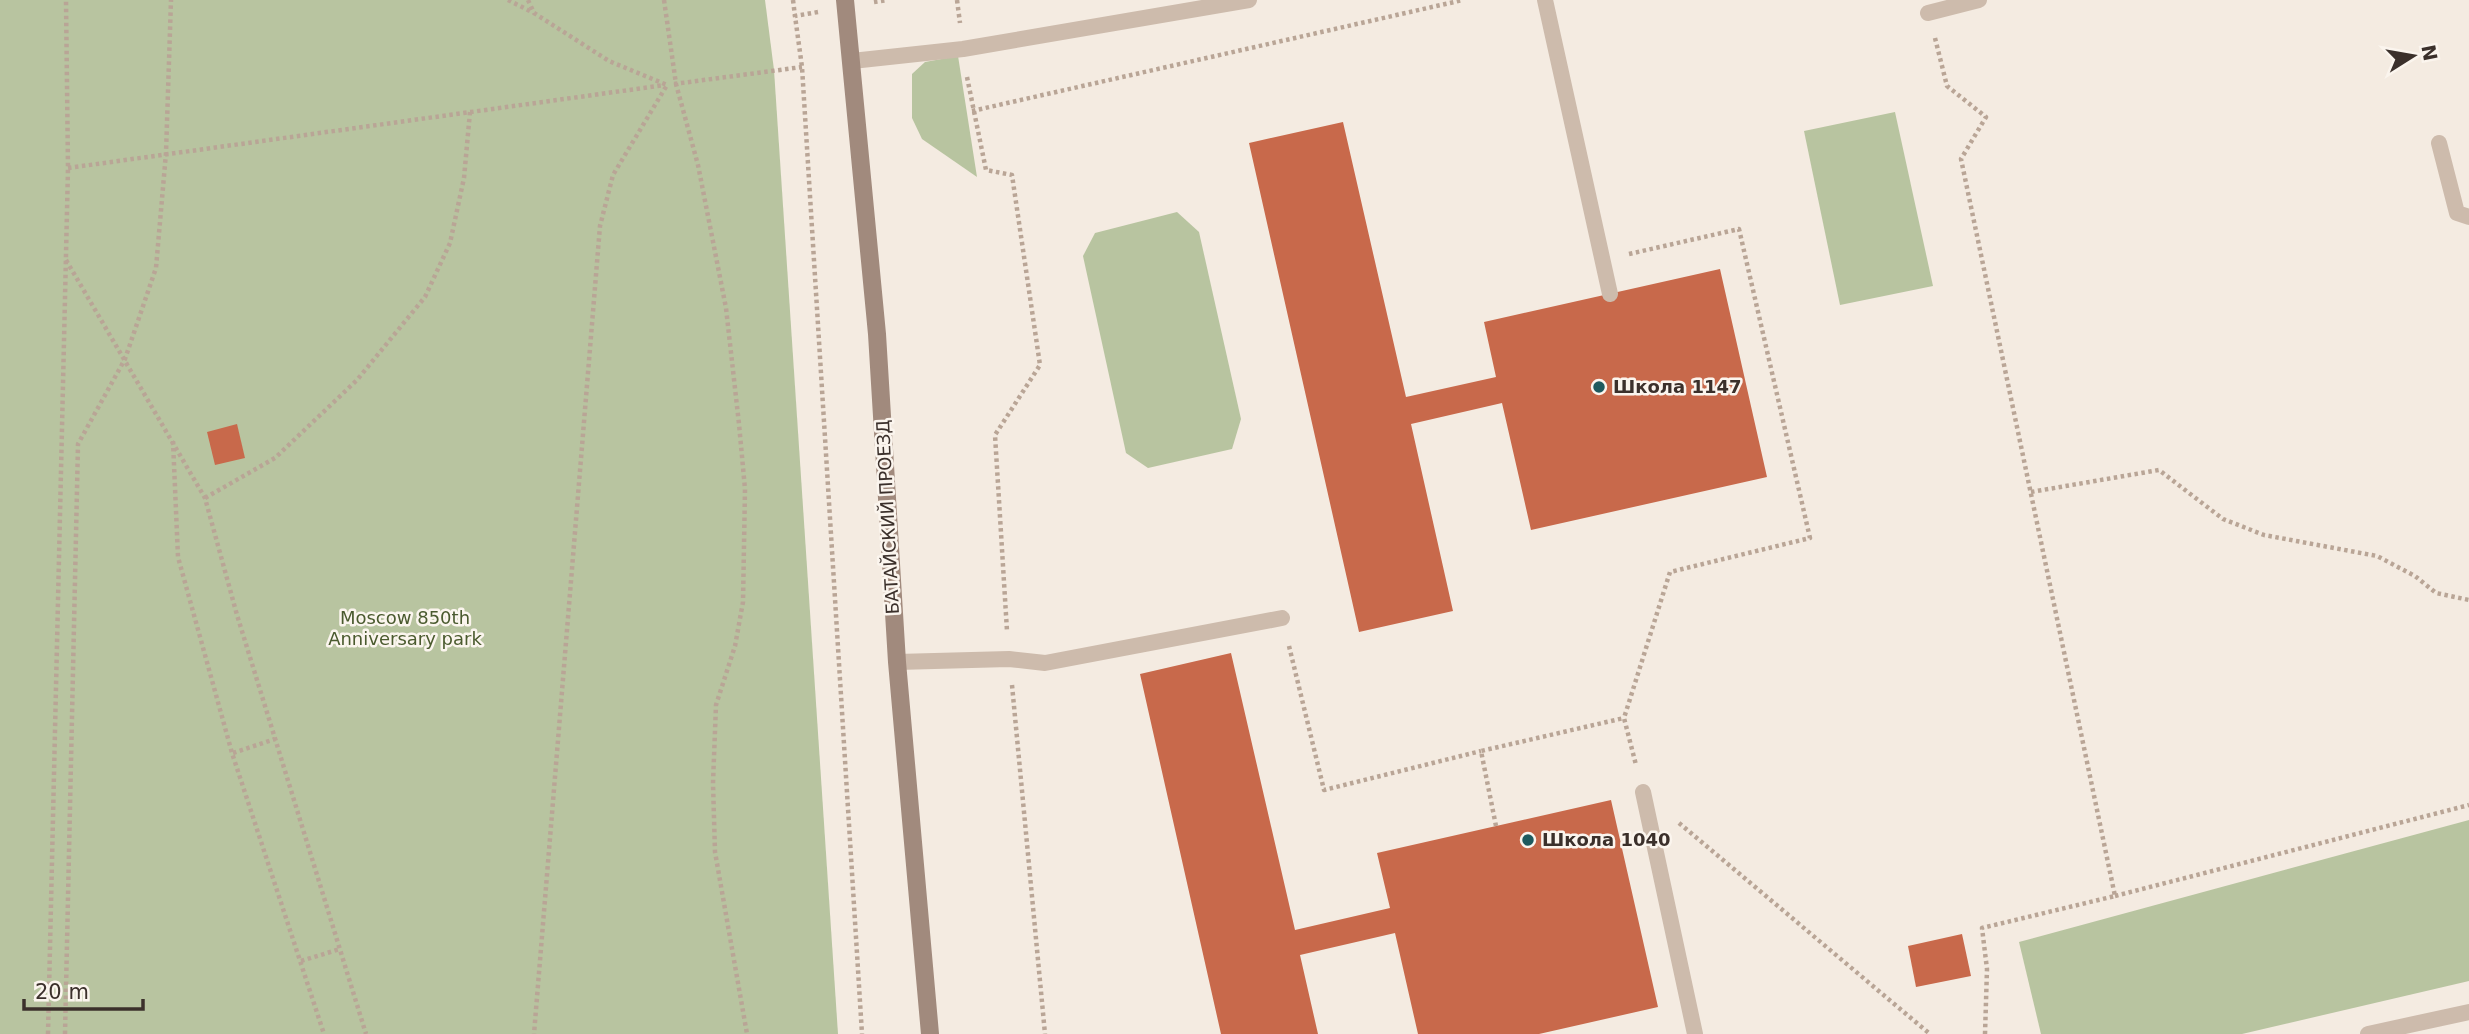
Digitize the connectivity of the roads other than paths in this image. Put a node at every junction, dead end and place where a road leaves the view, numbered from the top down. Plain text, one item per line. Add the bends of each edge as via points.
1 (1249, 0) edge
2 (1545, 0) edge
3 (1979, 0) edge
4 (845, 3) edge
5 (1928, 13) road end
6 (852, 61) junction
7 (2439, 143) dead end
8 (2469, 217) edge
9 (1610, 294) dead end
10 (1282, 618) road end
11 (897, 662) junction
12 (1643, 792) road end
13 (2469, 1012) edge
14 (930, 1034) edge
15 (1695, 1034) edge
16 (2368, 1034) edge

1 - 6 lane via 963,49
2 - 9 lane
3 - 5 lane
4 - 6 main road, БАТАЙСКИЙ ПРОЕЗД
6 - 11 main road, БАТАЙСКИЙ ПРОЕЗД via 877,334
7 - 8 lane via 2457,213
10 - 11 lane via 1045,663 1009,659
11 - 14 main road, БАТАЙСКИЙ ПРОЕЗД
12 - 15 lane
13 - 16 lane

